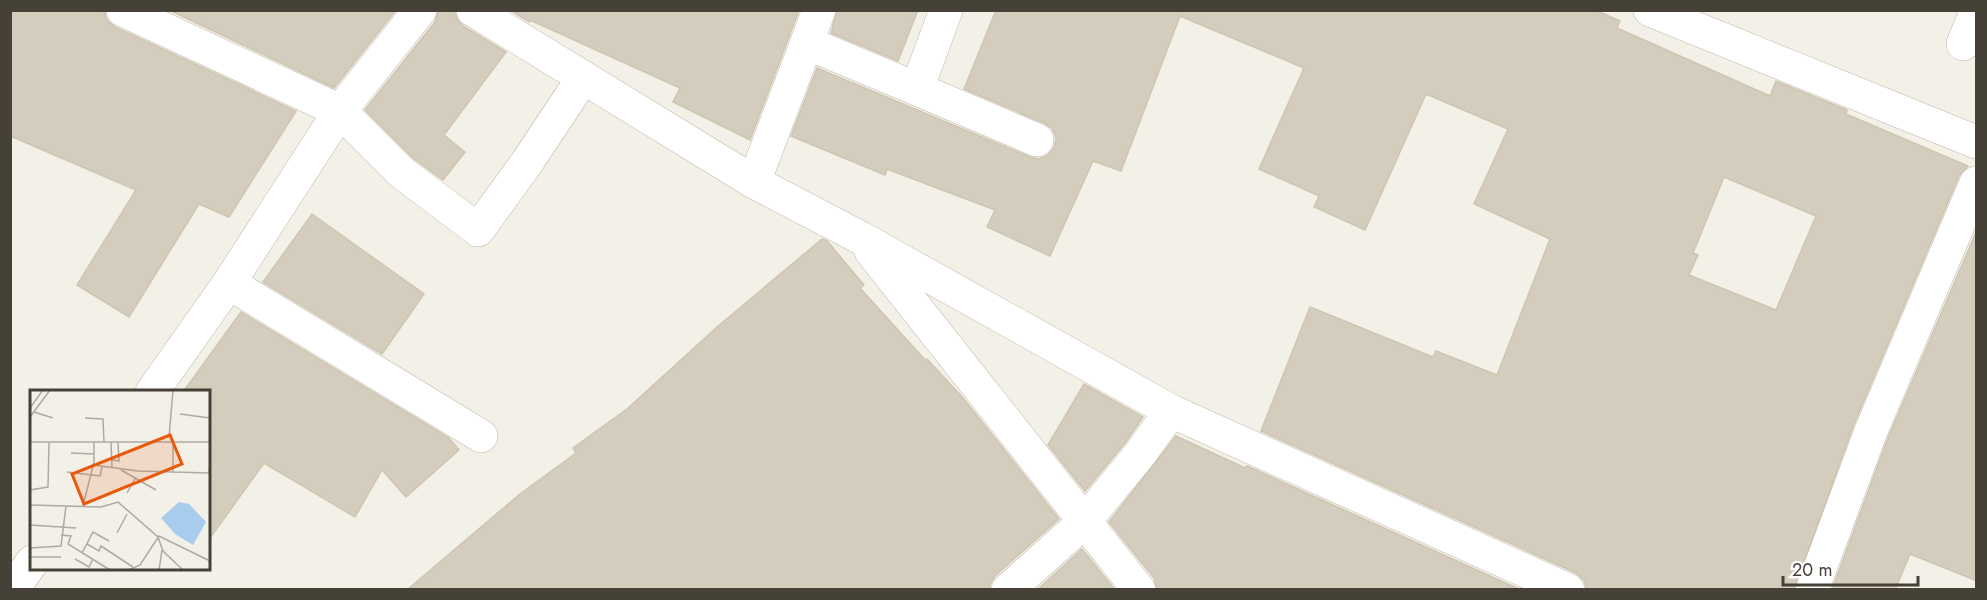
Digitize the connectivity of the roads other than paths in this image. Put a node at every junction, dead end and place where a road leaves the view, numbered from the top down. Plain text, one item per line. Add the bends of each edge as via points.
1 (123, 10) edge
2 (420, 10) edge
3 (473, 10) edge
4 (819, 10) edge
5 (946, 10) edge
6 (1650, 10) edge
7 (1977, 12) edge
8 (807, 43) junction
9 (1963, 44) dead end
10 (583, 78) junction
11 (916, 89) junction
12 (340, 111) junction
13 (1037, 140) dead end
14 (1977, 142) edge
15 (754, 182) junction
16 (1977, 183) edge
17 (861, 238) junction
18 (229, 283) junction
19 (154, 390) edge
20 (1171, 411) junction
21 (481, 436) dead end
22 (1085, 522) junction
23 (30, 565) edge
24 (12, 590) edge
25 (1008, 590) edge
26 (1139, 590) edge
27 (1568, 590) edge
28 (1812, 590) edge

1 - 12 street
2 - 12 street
3 - 10 street
4 - 8 street
5 - 11 street
6 - 14 street
7 - 9 street
8 - 11 street
8 - 15 street
10 - 12 street via 478,230 401,172
10 - 15 street
11 - 13 street
12 - 18 street
15 - 17 street
16 - 28 street via 1871,430
17 - 20 street
17 - 22 street
18 - 19 street
18 - 21 street
20 - 22 street
20 - 27 street
22 - 25 street
22 - 26 street
23 - 24 street

